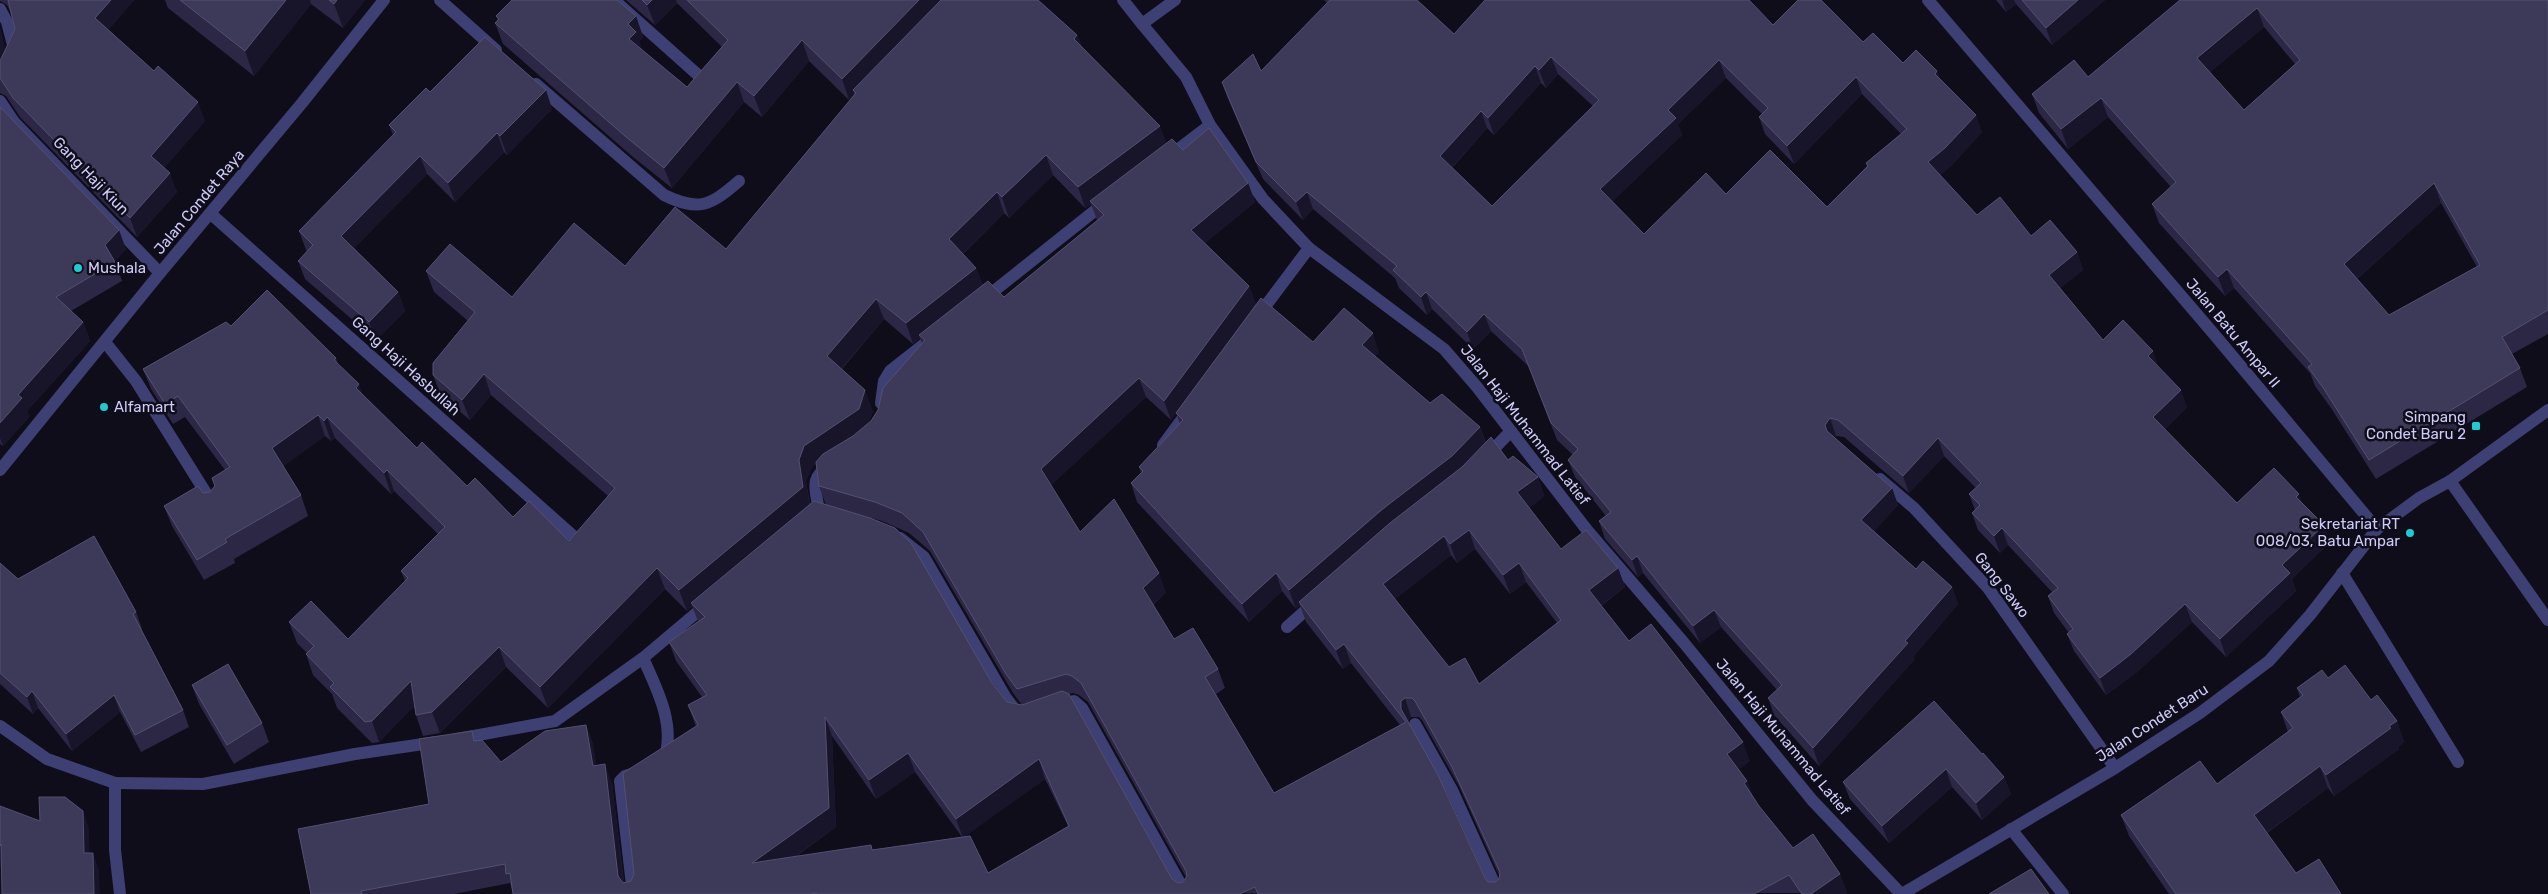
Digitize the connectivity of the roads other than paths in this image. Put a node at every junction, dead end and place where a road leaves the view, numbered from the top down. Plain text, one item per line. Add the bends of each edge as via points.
1 (384, 0) edge
2 (440, 0) edge
3 (614, 0) edge
4 (1123, 0) edge
5 (1175, 0) edge
6 (1928, 0) edge
7 (0, 9) edge
8 (1142, 24) junction
9 (505, 58) edge
10 (528, 78) edge
11 (0, 79) edge
12 (707, 83) edge
13 (0, 102) edge
14 (1210, 125) junction
15 (1154, 166) edge
16 (739, 181) dead end
17 (1115, 196) edge
18 (211, 214) junction
19 (1309, 248) junction
20 (160, 273) junction
21 (975, 306) edge
22 (1251, 326) edge
23 (944, 330) edge
24 (105, 342) junction
25 (1193, 404) edge
26 (2548, 410) edge
27 (879, 418) edge
28 (1511, 431) junction
29 (842, 458) edge
30 (1152, 459) edge
31 (1477, 466) edge
32 (1869, 469) edge
33 (0, 470) edge
34 (2450, 480) junction
35 (214, 506) edge
36 (806, 521) edge
37 (2377, 529) junction
38 (888, 533) edge
39 (580, 542) edge
40 (2342, 574) junction
41 (718, 594) edge
42 (1324, 594) edge
43 (2548, 620) edge
44 (1287, 627) dead end
45 (643, 658) junction
46 (1049, 709) edge
47 (1033, 717) edge
48 (1415, 724) edge
49 (0, 726) edge
50 (2458, 762) dead end
51 (2115, 768) junction
52 (115, 783) junction
53 (2011, 829) junction
54 (120, 894) edge
55 (633, 894) edge
56 (1186, 894) edge
57 (1499, 894) edge
58 (1901, 894) edge
59 (2063, 894) edge

1 - 18 street, Jalan Condet Raya
2 - 9 street
3 - 12 street
4 - 8 street, Jalan Haji Muhammad Latief
5 - 8 street
6 - 37 street, Jalan Batu Ampar II
7 - 11 street via 14,49
8 - 14 street, Jalan Haji Muhammad Latief via 1186,77
10 - 16 street via 664,195 685,205 704,204
13 - 20 street, Gang Haji Kiun via 14,122
14 - 15 street
14 - 19 street, Jalan Haji Muhammad Latief via 1263,199
17 - 21 street
18 - 20 street, Jalan Condet Raya
18 - 39 street, Gang Haji Hasbullah
19 - 22 street
19 - 28 street, Jalan Haji Muhammad Latief via 1444,349
20 - 24 street, Jalan Condet Raya
23 - 27 street via 890,370 884,381
24 - 33 street, Jalan Condet Raya
24 - 35 street via 136,382
25 - 30 street
26 - 34 street
28 - 31 street
28 - 58 street, Jalan Haji Muhammad Latief via 1587,530 1812,800
29 - 36 street via 818,472 815,478 824,513
32 - 51 street, Gang Sawo via 1914,508 1988,588
34 - 37 street
34 - 43 street
37 - 40 street, Jalan Condet Baru
38 - 47 street via 906,540 924,557 1006,698 1020,716
40 - 50 street
40 - 51 street, Jalan Condet Baru via 2269,661 2200,714
41 - 45 street
42 - 44 street
45 - 52 street via 555,721 510,731 354,754 203,784
45 - 55 street via 664,709 668,735 665,759 653,768 625,776 620,781
46 - 56 street via 1074,701 1082,708
48 - 57 street via 1452,790
49 - 52 street via 47,759
51 - 53 street, Jalan Condet Baru
52 - 54 street via 115,850
53 - 58 street, Jalan Condet Baru
53 - 59 street

